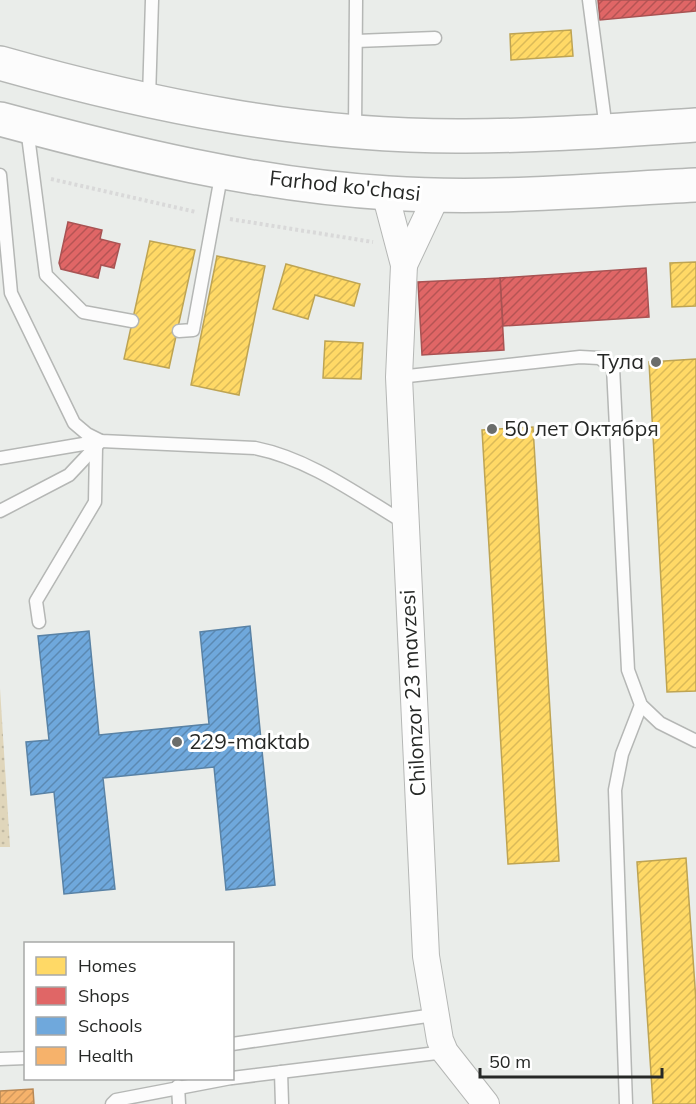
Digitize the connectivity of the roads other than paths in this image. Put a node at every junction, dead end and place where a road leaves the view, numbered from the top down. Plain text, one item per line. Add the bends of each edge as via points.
1 (152, 0) edge
2 (356, 0) edge
3 (589, 0) edge
4 (435, 38) dead end
5 (356, 41) junction
6 (0, 63) edge
7 (149, 102) junction
8 (14, 123) edge
9 (696, 125) edge
10 (355, 131) junction
11 (606, 131) junction
12 (222, 170) junction
13 (0, 175) edge
14 (696, 185) edge
15 (385, 193) junction
16 (438, 195) junction
17 (404, 265) junction
18 (5, 293) edge
19 (132, 321) dead end
20 (178, 331) dead end
21 (399, 377) junction
22 (99, 444) junction
23 (0, 458) edge
24 (0, 511) edge
25 (405, 524) junction
26 (39, 622) dead end
27 (641, 705) junction
28 (696, 741) edge
29 (434, 1015) junction
30 (234, 1044) edge
31 (445, 1052) junction
32 (24, 1058) edge
33 (0, 1059) edge
34 (281, 1072) junction
35 (234, 1078) edge
36 (218, 1080) edge
37 (178, 1086) junction
38 (112, 1104) edge
39 (179, 1104) edge
40 (282, 1104) edge
41 (486, 1104) edge
42 (626, 1104) edge

1 - 7 lane
2 - 5 lane
3 - 11 lane
4 - 5 lane
5 - 10 lane
6 - 7 main road
7 - 10 main road via 239,118
8 - 12 main road, Farhod ko'chasi via 113,149
8 - 19 lane via 46,275 83,312
9 - 11 main road
10 - 11 main road via 464,136
12 - 15 main road, Farhod ko'chasi
12 - 20 lane via 193,330
13 - 18 lane
14 - 16 main road, Farhod ko'chasi
15 - 16 main road, Farhod ko'chasi
15 - 17 street, Chilonzor 23 mavzesi
16 - 17 street, Chilonzor 23 mavzesi
17 - 21 street, Chilonzor 23 mavzesi
18 - 22 lane via 74,423
21 - 25 street, Chilonzor 23 mavzesi
21 - 27 lane via 580,357 599,358 613,367 628,670
22 - 23 lane
22 - 24 lane via 69,475
22 - 25 lane via 255,448 277,453 325,475
22 - 26 lane via 95,502 36,601
25 - 29 street, Chilonzor 23 mavzesi via 426,956
27 - 28 lane via 660,723
27 - 42 lane via 622,754 615,790
29 - 30 lane
29 - 31 street, Chilonzor 23 mavzesi
31 - 34 lane
31 - 41 street, Chilonzor 23 mavzesi
32 - 33 lane
34 - 35 lane
34 - 40 lane
36 - 37 lane
37 - 38 lane
37 - 39 lane

